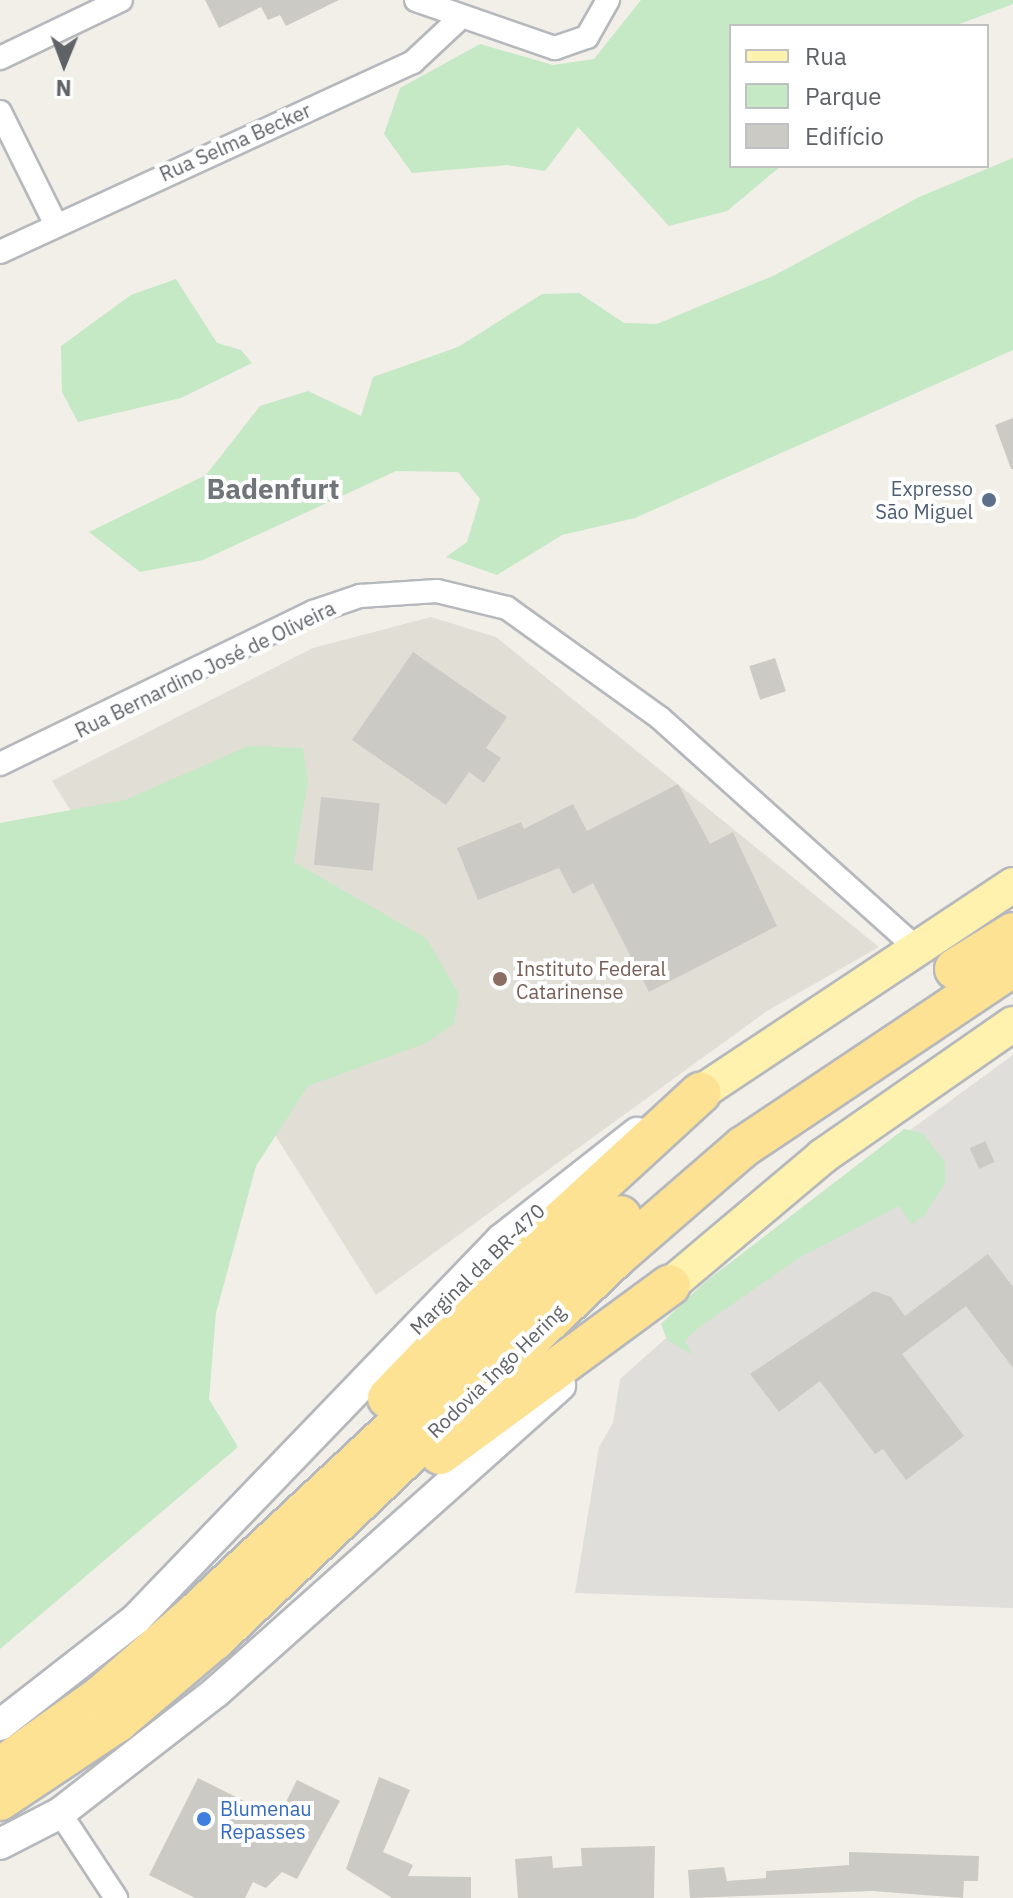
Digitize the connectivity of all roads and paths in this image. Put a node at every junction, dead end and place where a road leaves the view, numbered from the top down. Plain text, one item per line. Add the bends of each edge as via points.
1 (121, 0) edge
2 (416, 0) edge
3 (608, 0) edge
4 (459, 19) junction
5 (0, 58) edge
6 (0, 112) edge
7 (55, 223) junction
8 (0, 252) edge
9 (0, 764) edge
10 (1013, 885) edge
11 (1013, 933) edge
12 (914, 946) junction
13 (1013, 966) edge
14 (1013, 1024) edge
15 (700, 1093) junction
16 (670, 1285) junction
17 (300, 1561) junction
18 (194, 1615) junction
19 (0, 1725) edge
20 (0, 1768) edge
21 (0, 1800) edge
22 (60, 1813) junction
23 (0, 1844) edge
24 (116, 1898) edge

1 - 5 street
2 - 4 street
3 - 4 street via 587,37 555,48
4 - 7 street, Rua Selma Becker via 413,62
6 - 7 street
7 - 8 street, Rua Selma Becker
9 - 12 street, Rua Bernardino José de Oliveira via 313,612 360,596 437,591 507,608 660,718
10 - 12 main road, Marginal da BR-470
11 - 18 highway, Rodovia Ingo Hering via 897,1004 704,1146 599,1235
12 - 15 main road, Marginal da BR-470
13 - 17 highway, Rodovia Ingo Hering via 743,1147 617,1256
14 - 16 main road via 823,1156
15 - 18 highway via 537,1243 241,1552
15 - 19 main road, Marginal da BR-470 via 590,1163 502,1239 135,1620
16 - 17 highway
16 - 22 main road via 303,1619
17 - 21 highway, Rodovia Ingo Hering via 117,1722
18 - 20 highway, Rodovia Ingo Hering via 100,1697
22 - 23 main road
22 - 24 street

